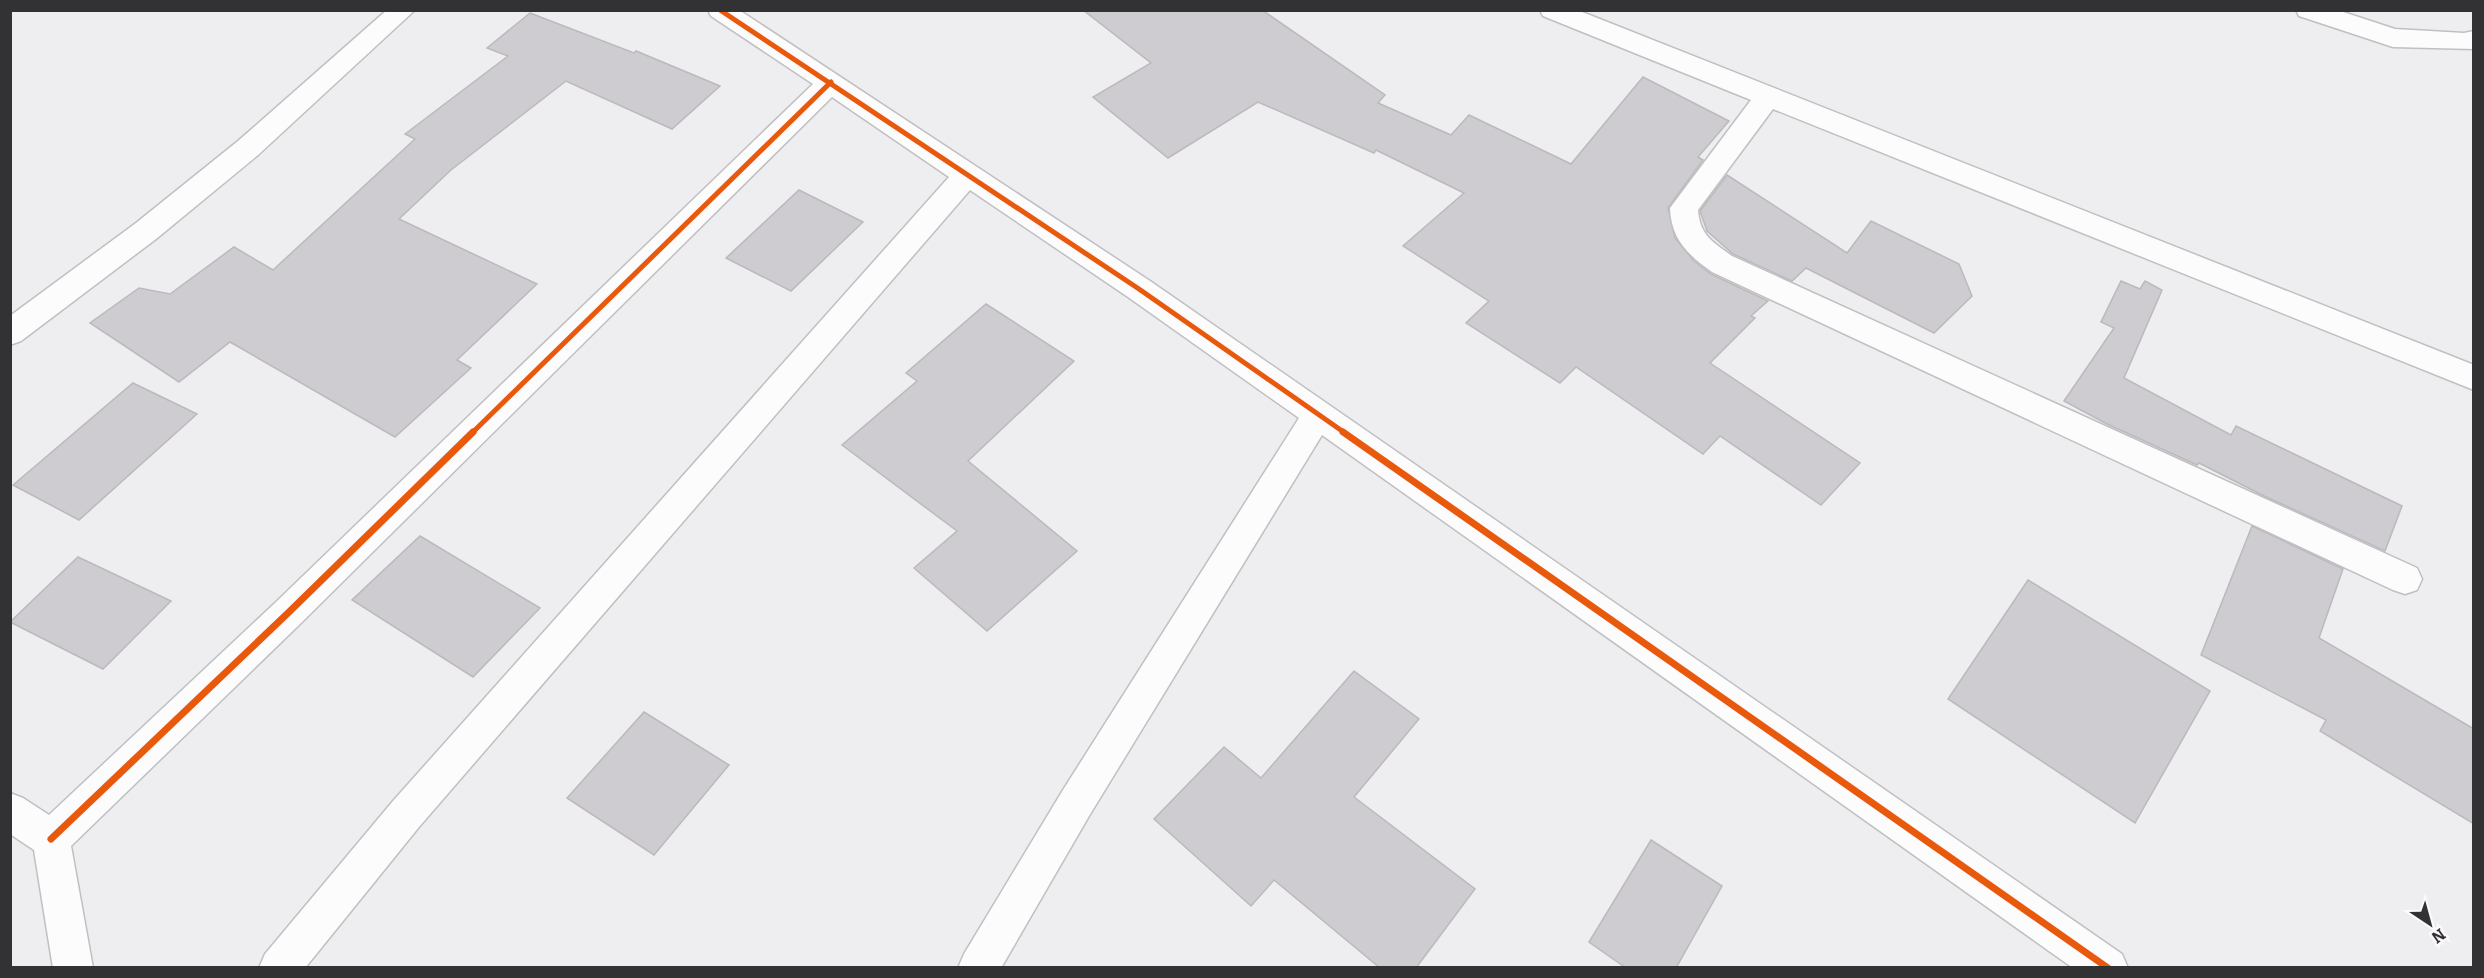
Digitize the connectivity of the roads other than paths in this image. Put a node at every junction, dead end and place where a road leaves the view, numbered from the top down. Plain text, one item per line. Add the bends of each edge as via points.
1 (403, 10) edge
2 (720, 10) edge
3 (1552, 10) edge
4 (2308, 10) edge
5 (2474, 39) edge
6 (831, 82) junction
7 (1767, 97) junction
8 (968, 174) junction
9 (10, 333) edge
10 (2474, 378) edge
11 (1318, 414) junction
12 (2405, 579) dead end
13 (10, 811) edge
14 (51, 839) junction
15 (73, 968) edge
16 (279, 968) edge
17 (978, 968) edge
18 (2108, 968) edge

1 - 9 street via 248,148
2 - 6 street
3 - 7 street
4 - 5 street via 2393,38 2468,42
6 - 8 street
6 - 14 street
7 - 10 street
7 - 12 street via 1684,208 1684,223 1695,244 1722,264
8 - 11 street
8 - 16 street via 406,814
11 - 17 street
11 - 18 street
13 - 14 street
14 - 15 street

